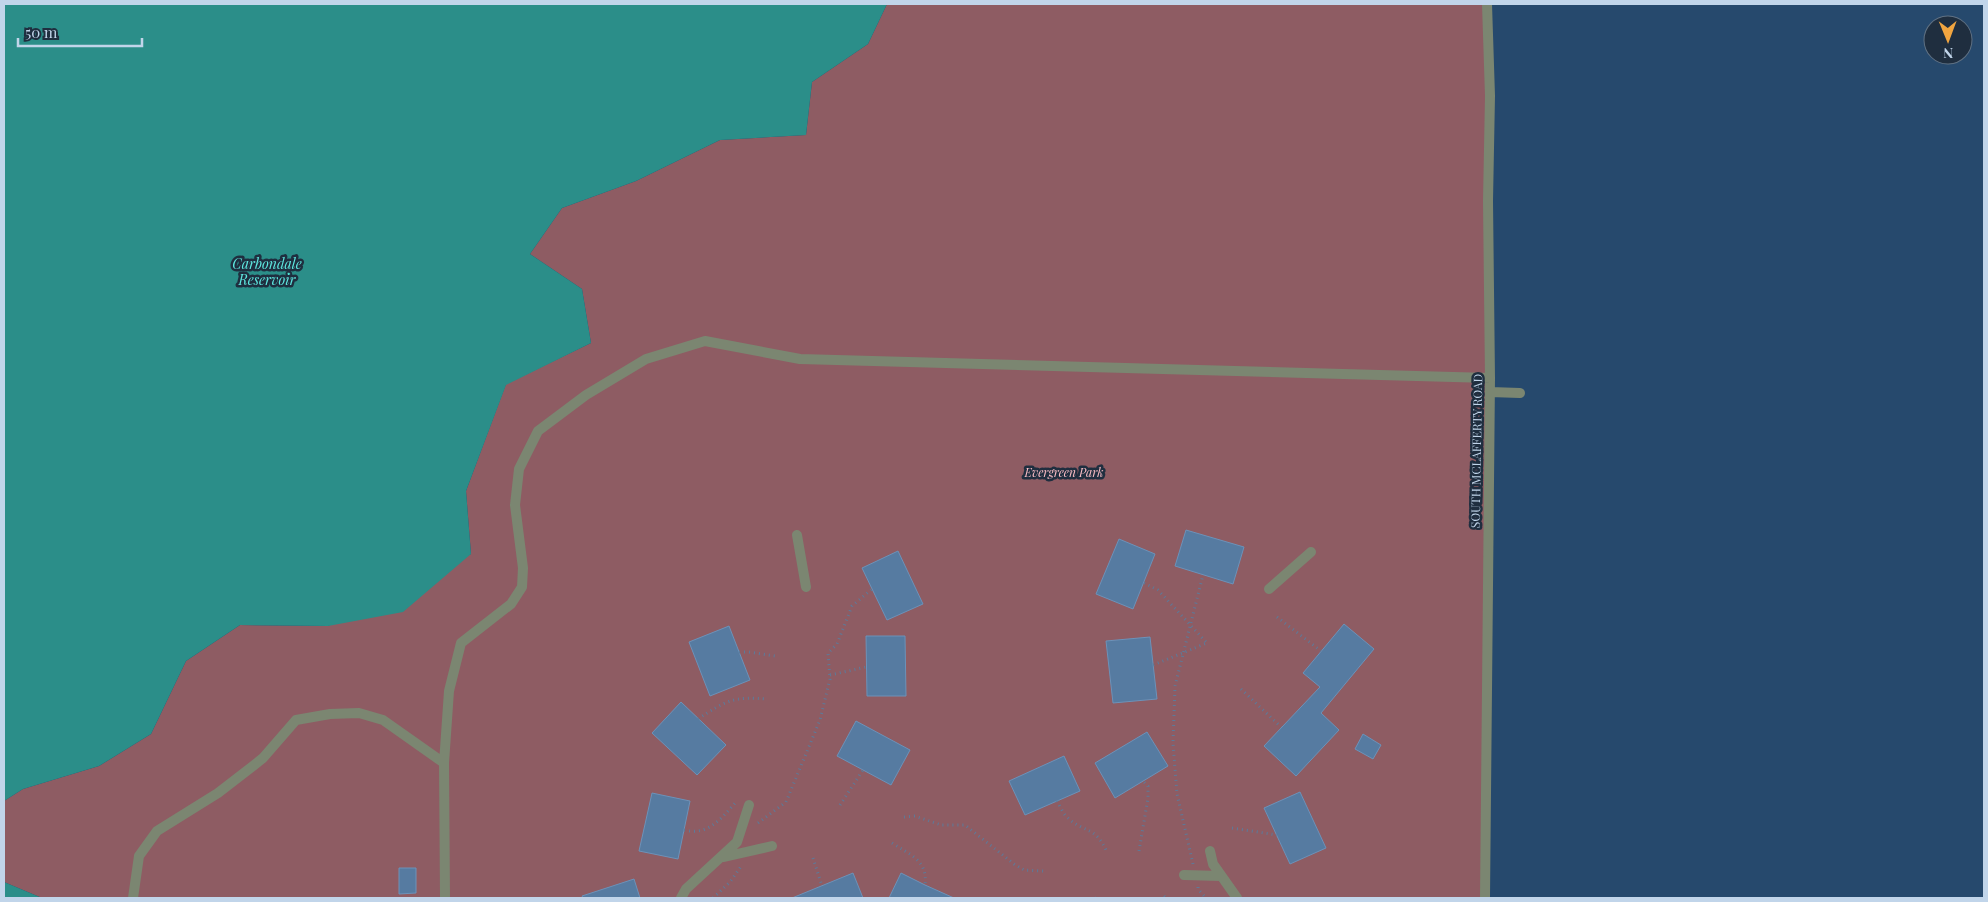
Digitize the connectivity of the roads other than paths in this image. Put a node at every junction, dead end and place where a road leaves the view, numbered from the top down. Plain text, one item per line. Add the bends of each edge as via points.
1 (1487, 4) edge
2 (1490, 378) junction
3 (1490, 392) junction
4 (1520, 392) dead end
5 (797, 535) dead end
6 (1311, 552) dead end
7 (806, 587) dead end
8 (1269, 589) dead end
9 (444, 763) junction
10 (749, 805) dead end
11 (772, 846) dead end
12 (1210, 851) dead end
13 (720, 858) junction
14 (1184, 874) dead end
15 (1221, 876) junction
16 (133, 898) edge
17 (445, 898) edge
18 (681, 898) edge
19 (1237, 898) edge
20 (1485, 898) edge

1 - 2 street, SOUTH MCLAFFERTY ROAD
2 - 3 street, SOUTH MCLAFFERTY ROAD
2 - 9 street via 800,358 705,341 646,359 586,395 538,431 518,469 515,505 523,568 522,587 511,604 461,643 449,692
3 - 4 street
3 - 20 street, SOUTH MCLAFFERTY ROAD
5 - 7 street
6 - 8 street
9 - 16 street via 383,720 359,712 296,720 258,762 218,793 157,831 139,856
9 - 17 street
10 - 13 street via 737,842
11 - 13 street
12 - 15 street
13 - 18 street via 686,889
14 - 15 street
15 - 19 street

